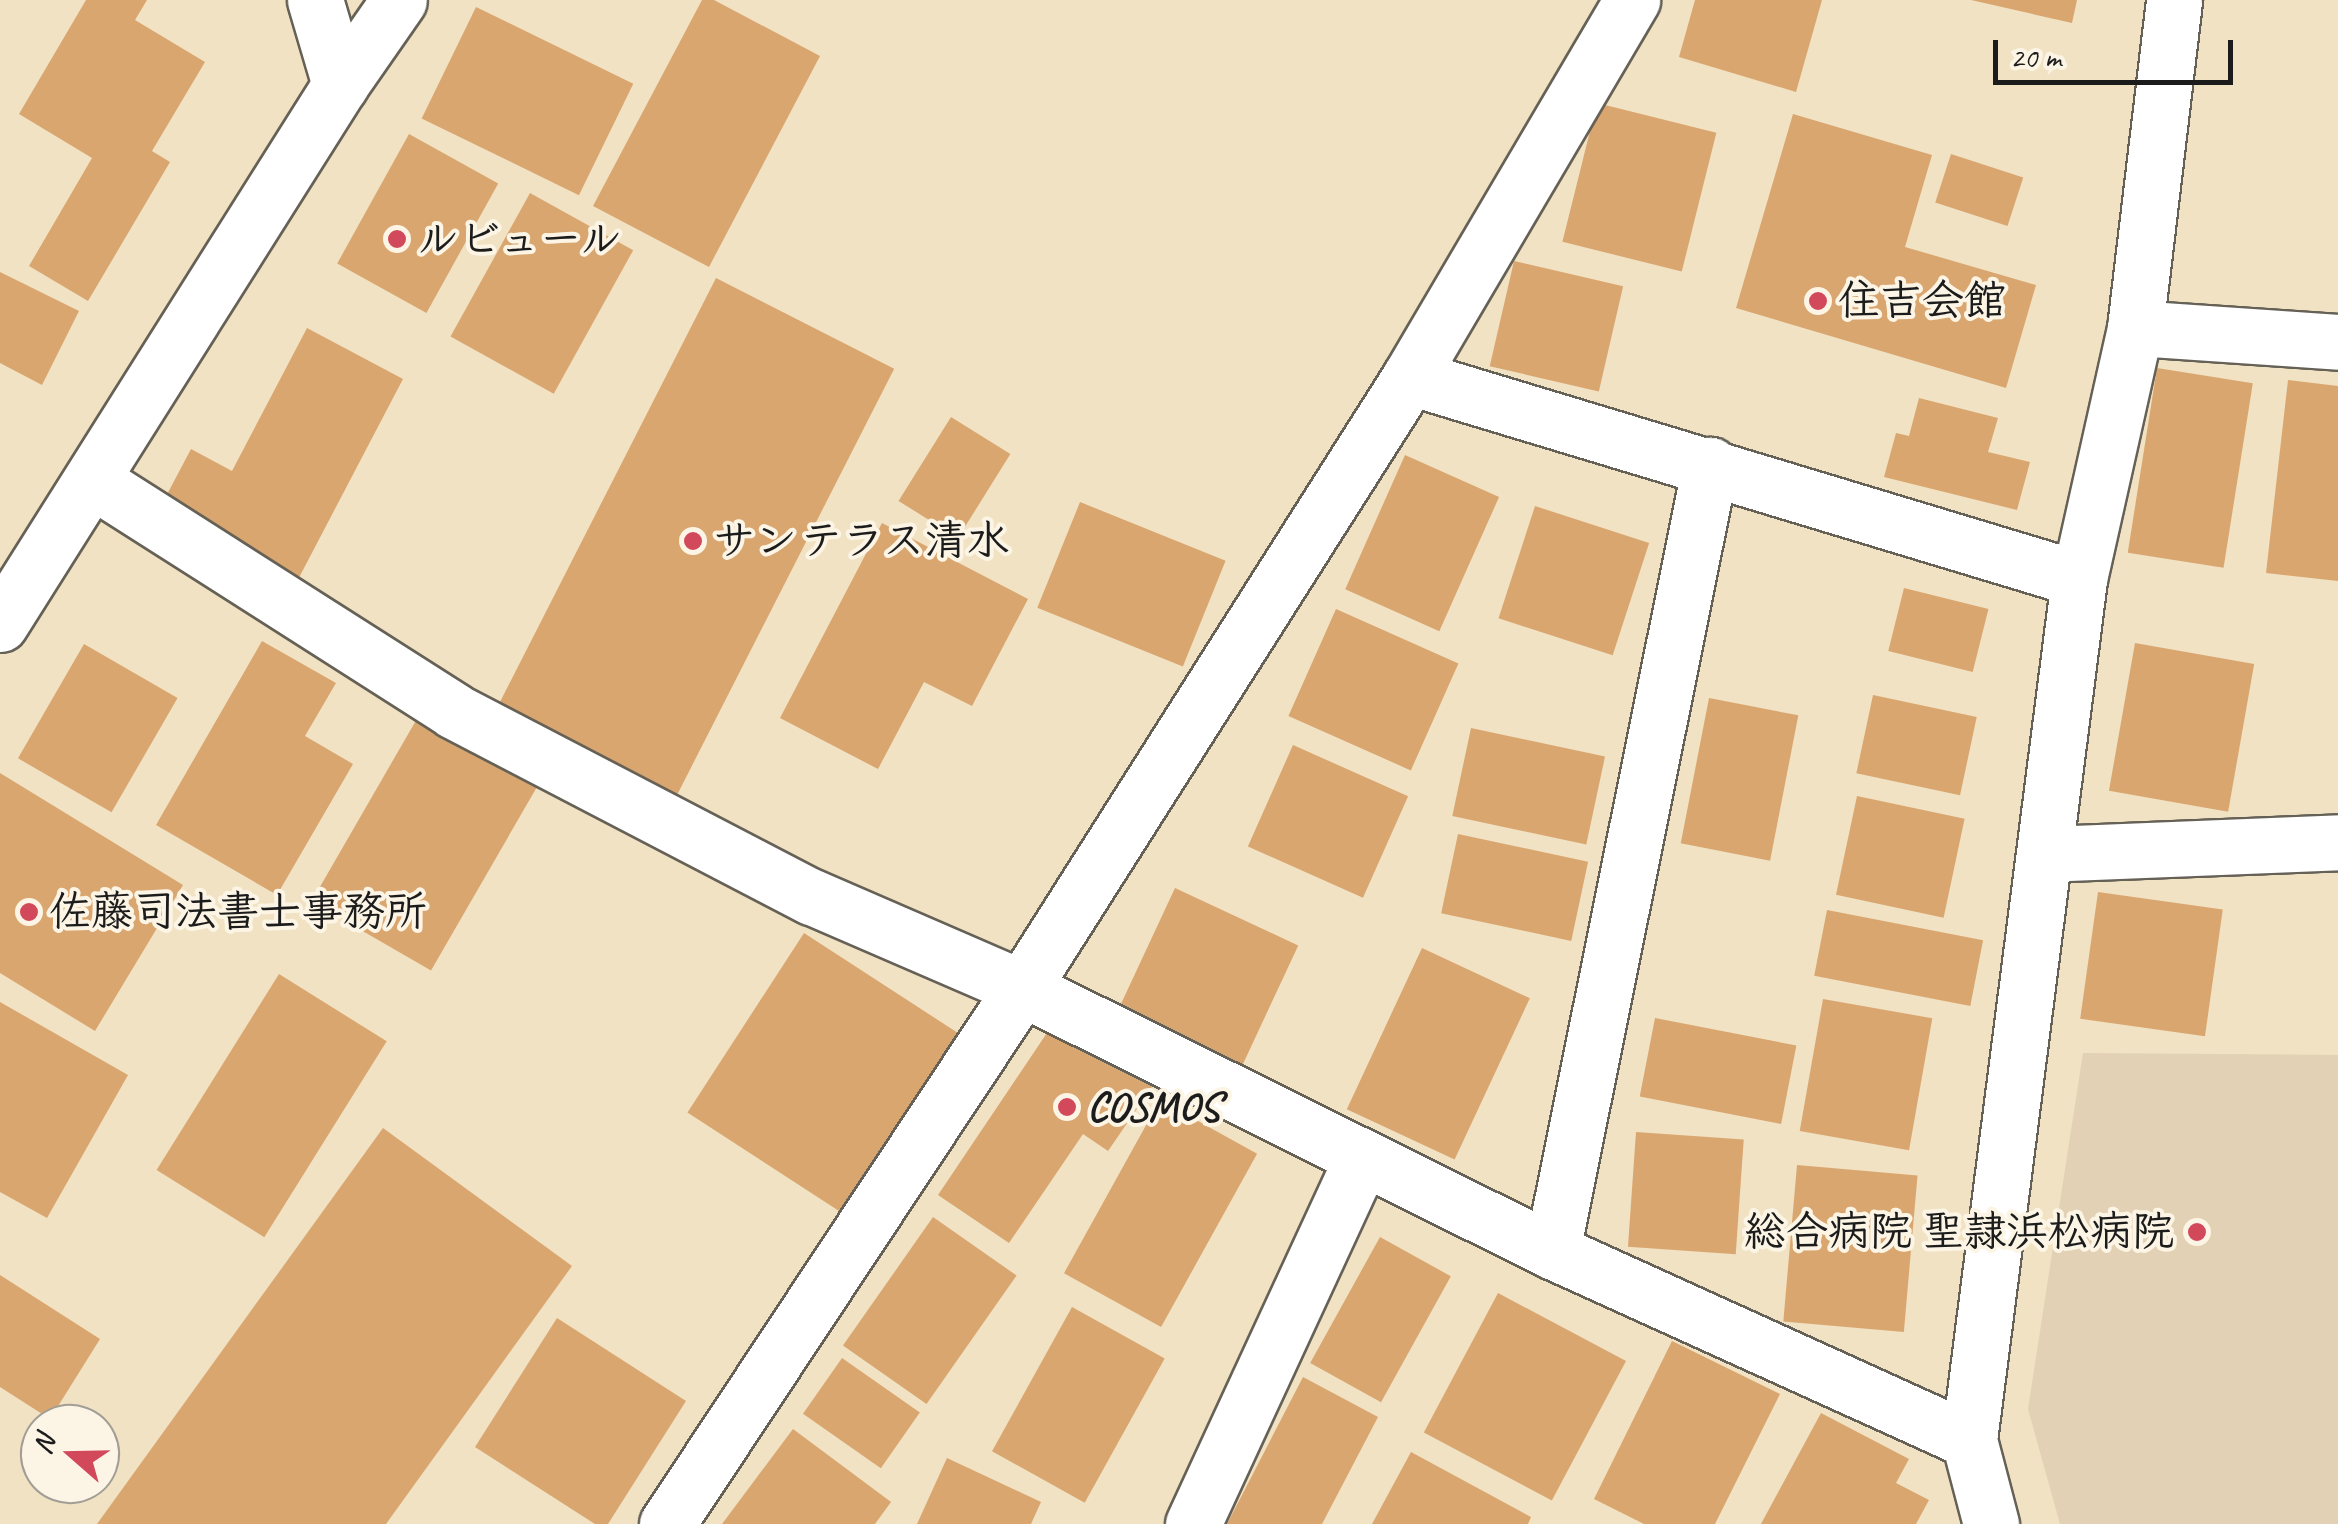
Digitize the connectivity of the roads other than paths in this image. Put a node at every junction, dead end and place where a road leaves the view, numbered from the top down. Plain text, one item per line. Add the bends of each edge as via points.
1 (315, 0) edge
2 (399, 0) edge
3 (1632, 0) edge
4 (2174, 0) edge
5 (340, 85) junction
6 (2135, 328) junction
7 (2338, 342) edge
8 (1410, 376) junction
9 (1710, 465) junction
10 (92, 480) junction
11 (2079, 580) junction
12 (0, 624) edge
13 (2338, 842) edge
14 (2045, 854) junction
15 (1022, 988) junction
16 (1362, 1160) junction
17 (1552, 1251) junction
18 (1969, 1440) junction
19 (667, 1524) edge
20 (1193, 1524) edge
21 (1991, 1524) edge

1 - 5 street
2 - 5 street
3 - 8 street
4 - 6 street
5 - 10 street
6 - 7 street
6 - 11 street
8 - 9 street
8 - 15 street
9 - 11 street
9 - 17 street
10 - 12 street
10 - 15 street via 454,711 812,897
11 - 14 street
13 - 14 street
14 - 18 street
15 - 16 street
15 - 19 street
16 - 17 street
16 - 20 street
17 - 18 street
18 - 21 street

